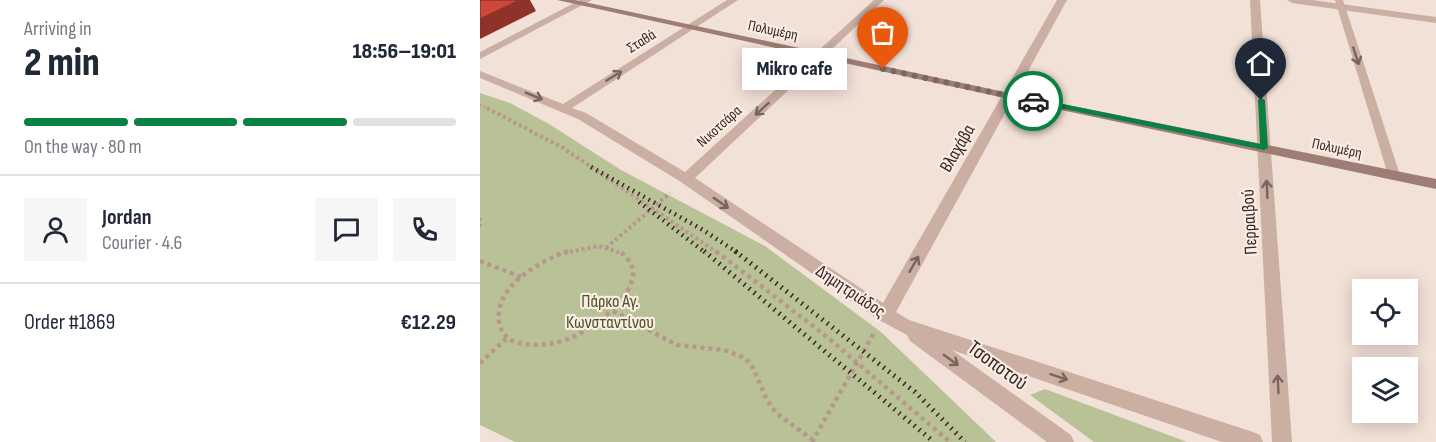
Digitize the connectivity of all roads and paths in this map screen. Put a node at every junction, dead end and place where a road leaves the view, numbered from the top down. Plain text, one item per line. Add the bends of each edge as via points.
1 (562, 0) edge
2 (733, 0) edge
3 (879, 0) edge
4 (1062, 0) edge
5 (1255, 0) edge
6 (1292, 0) edge
7 (583, 2) edge
8 (1340, 3) edge
9 (1436, 20) edge
10 (691, 27) junction
11 (480, 56) edge
12 (820, 56) junction
13 (480, 74) edge
14 (1009, 96) junction
15 (480, 105) edge
16 (564, 108) junction
17 (1264, 148) junction
18 (1394, 175) junction
19 (686, 179) junction
20 (1436, 184) edge
21 (654, 207) junction
22 (480, 218) edge
23 (480, 228) edge
24 (606, 248) junction
25 (480, 261) edge
26 (521, 277) junction
27 (613, 311) junction
28 (885, 315) junction
29 (903, 326) junction
30 (507, 338) junction
31 (857, 362) junction
32 (480, 363) edge
33 (813, 441) edge
34 (950, 442) edge
35 (1064, 442) edge
36 (1253, 442) edge
37 (1282, 442) edge

1 - 7 main road, Πολυμέρη
2 - 10 street, Σταθά
3 - 12 street, Νικοτσάρα
4 - 14 street, Βλαχάβα
5 - 17 street, Περραιβού
6 - 8 street
7 - 10 main road, Πολυμέρη
7 - 11 street
8 - 9 street
8 -> 18 lane
10 - 12 main road, Πολυμέρη
16 -> 10 street, Σταθά
12 - 14 main road, Πολυμέρη
12 -> 19 street, Νικοτσάρα
13 -> 16 street, Δημητριάδος
14 - 17 main road, Πολυμέρη
28 -> 14 street, Βλαχάβα
15 - 21 path via 537,134
16 - 19 street, Δημητριάδος
17 - 18 main road, Πολυμέρη
37 -> 17 street, Περραιβού
18 - 20 main road, Πολυμέρη
19 - 21 path
19 -> 28 street, Δημητριάδος
21 - 24 path
21 - 31 path via 742,268
22 - 23 path
24 - 26 path via 580,248 560,254
24 - 27 path via 626,256 632,267 632,280
25 - 26 path
26 - 30 path via 506,293 498,310 498,326
27 - 30 path via 594,326 545,345 523,345
27 - 33 path via 666,340 687,347 722,348 747,359 776,413
28 - 29 street, Δημητριάδος
28 - 31 path
29 -> 35 street, Τσοποτού
29 -> 36 street, Δημητριάδος
30 - 32 path
31 - 33 path
31 - 34 path

